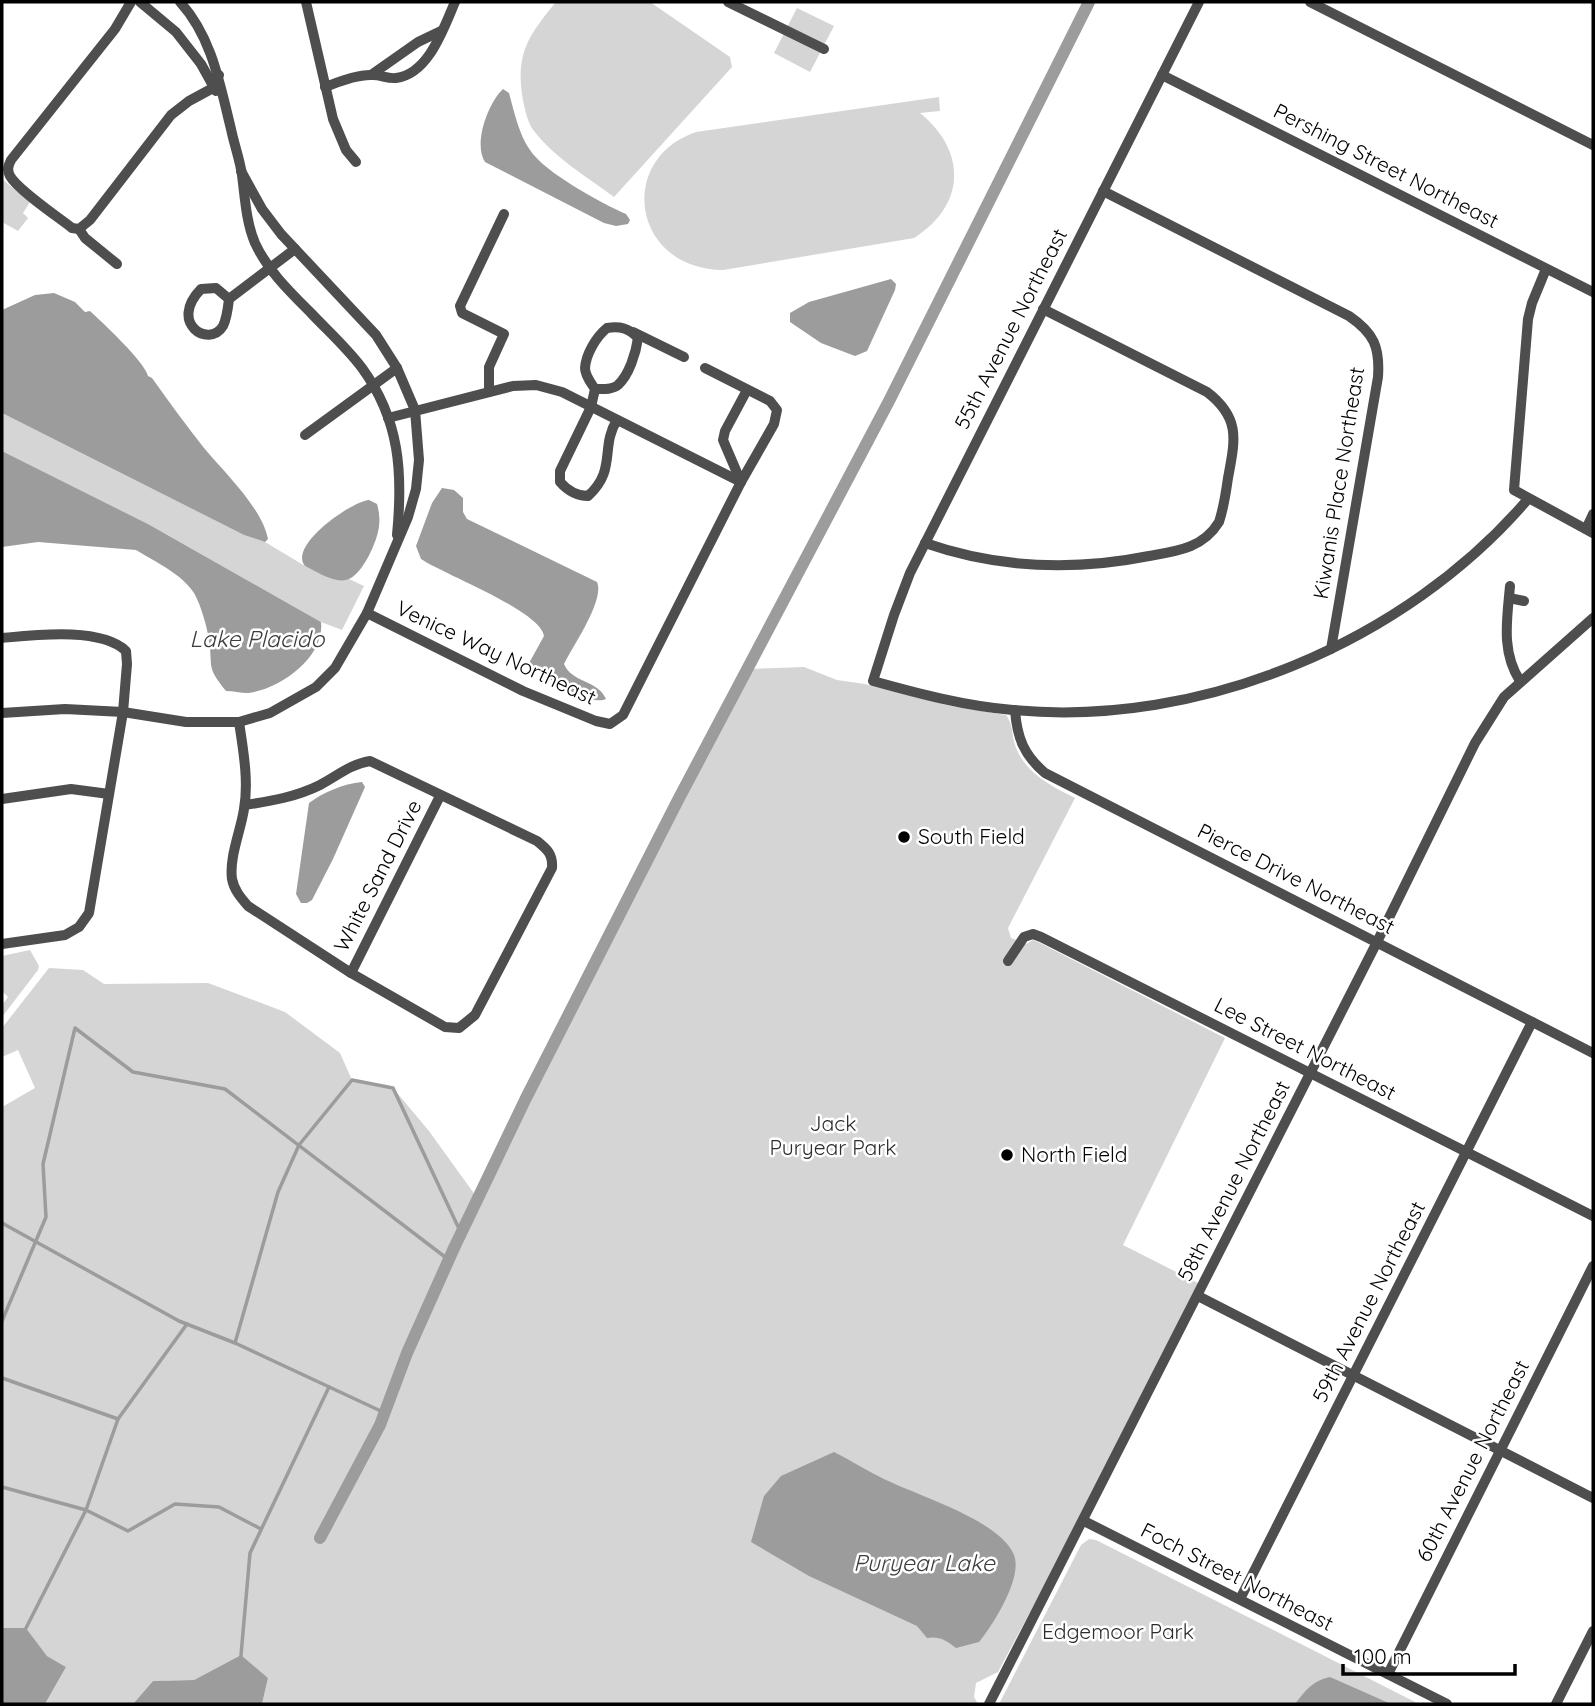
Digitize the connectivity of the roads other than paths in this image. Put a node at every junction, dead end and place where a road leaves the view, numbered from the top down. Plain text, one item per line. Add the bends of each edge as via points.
1 (131, 2) edge
2 (140, 2) edge
3 (180, 2) edge
4 (306, 2) edge
5 (455, 2) edge
6 (729, 2) edge
7 (1199, 2) edge
8 (1310, 2) edge
9 (441, 31) junction
10 (824, 50) dead end
11 (219, 75) junction
12 (371, 75) junction
13 (1162, 75) junction
14 (325, 87) junction
15 (213, 88) junction
16 (223, 98) junction
17 (1593, 145) edge
18 (356, 162) dead end
19 (242, 171) junction
20 (1103, 191) junction
21 (504, 214) dead end
22 (79, 229) junction
23 (295, 249) junction
24 (117, 264) dead end
25 (270, 268) junction
26 (1546, 269) junction
27 (1593, 292) edge
28 (229, 299) junction
29 (1043, 309) junction
30 (632, 331) junction
31 (684, 357) dead end
32 (397, 368) junction
33 (705, 369) dead end
34 (372, 385) junction
35 (595, 388) junction
36 (747, 390) junction
37 (489, 392) junction
38 (591, 407) junction
39 (415, 410) junction
40 (388, 418) junction
41 (617, 420) junction
42 (305, 435) dead end
43 (741, 482) junction
44 (1528, 499) junction
45 (1593, 514) edge
46 (1590, 531) edge
47 (925, 543) junction
48 (396, 544) junction
49 (1510, 586) dead end
50 (1509, 598) junction
51 (1524, 601) dead end
52 (366, 613) junction
53 (1593, 618) edge
54 (2, 638) edge
55 (1331, 649) junction
56 (1520, 681) junction
57 (1015, 710) junction
58 (123, 712) junction
59 (2, 713) edge
60 (239, 722) junction
61 (109, 794) junction
62 (440, 796) junction
63 (2, 799) edge
64 (245, 805) junction
65 (1377, 942) junction
66 (2, 944) edge
67 (1009, 961) dead end
68 (351, 973) junction
69 (1532, 1022) junction
70 (1593, 1053) edge
71 (1310, 1074) junction
72 (1467, 1152) junction
73 (1593, 1216) edge
74 (1593, 1266) edge
75 (1198, 1296) junction
76 (1353, 1375) junction
77 (1500, 1450) junction
78 (1593, 1497) edge
79 (1084, 1521) junction
80 (1240, 1600) junction
81 (1593, 1631) edge
82 (1388, 1674) junction
83 (989, 1704) edge
84 (1447, 1704) edge
85 (1556, 1704) edge

1 - 22 street via 9,164 9,175 18,185
2 - 15 street via 176,32
3 - 11 street
4 - 14 street
5 - 9 street
6 - 10 street
7 - 13 street, 55th Avenue Northeast
8 - 17 street
9 - 12 street
9 - 12 street via 429,55 414,69 394,78
11 - 15 street
11 - 16 street
12 - 14 street
13 - 20 street, 55th Avenue Northeast
13 - 26 street, Pershing Street Northeast
14 - 18 street via 339,136
15 - 16 street
15 - 22 street via 171,115
16 - 19 street
19 - 23 street via 262,209
19 - 25 street via 254,240
20 - 29 street, 55th Avenue Northeast
20 - 55 street, Kiwanis Place Northeast via 1349,316 1373,338 1378,377
21 - 37 street via 460,306 462,313 504,334 489,367
22 - 24 street
23 - 25 street
23 - 32 street via 376,335
25 - 28 street
25 - 34 street via 362,368
26 - 27 street, Pershing Street Northeast
26 - 44 street via 1532,303 1523,368 1514,490
28 - 28 street via 221,330 204,335 193,328 188,313 191,299 201,289 216,288
29 - 47 street, 55th Avenue Northeast
29 - 47 street via 1207,392 1226,409 1234,447 1219,522 1195,546 1105,564 1059,566 985,559
30 - 31 street
30 - 35 street via 638,338 629,368 617,386
30 - 35 street via 607,328 600,334 585,369
32 - 34 street
32 - 39 street
33 - 36 street
34 - 40 street
34 - 42 street
35 - 38 street
36 - 43 street via 723,440
36 - 43 street via 770,401 777,410 774,424
37 - 38 street via 536,385
37 - 39 street
38 - 41 street
38 - 41 street via 560,471 560,482 579,496 587,496 603,478 610,432
39 - 40 street
39 - 48 street via 416,489
40 - 48 street via 400,464
41 - 43 street
43 - 52 street, Venice Way Northeast via 623,715 610,724 523,691
44 - 46 street
44 - 55 street via 1480,550 1420,597
45 - 46 street
47 - 57 street, 55th Avenue Northeast via 902,591 873,681 940,699
48 - 52 street
49 - 50 street
50 - 51 street
50 - 56 street via 1506,649
52 - 60 street via 335,668 316,687 270,713
53 - 56 street, 58th Avenue Northeast
54 - 58 street via 46,635 116,642 126,652
55 - 57 street via 1275,673 1174,702 1100,711
56 - 65 street, 58th Avenue Northeast via 1504,697 1475,743
57 - 65 street, Pierce Drive Northeast via 1025,754 1045,773
58 - 59 street
58 - 60 street via 186,722
58 - 61 street
60 - 64 street
61 - 63 street via 71,789
61 - 66 street via 89,913 79,927 65,935
62 - 64 street via 370,761 296,795
62 - 68 street, White Sand Drive
62 - 68 street via 537,841 548,850 552,868 475,1015 459,1028 445,1027
64 - 68 street via 232,865 237,894 248,906
65 - 69 street, Pierce Drive Northeast
65 - 71 street, 58th Avenue Northeast
67 - 71 street, Lee Street Northeast via 1024,937 1041,937
69 - 70 street, Pierce Drive Northeast
69 - 72 street, 59th Avenue Northeast
71 - 72 street, Lee Street Northeast
71 - 75 street, 58th Avenue Northeast
72 - 73 street, Lee Street Northeast
72 - 76 street, 59th Avenue Northeast
74 - 77 street, 60th Avenue Northeast
75 - 76 street
75 - 79 street, 58th Avenue Northeast
76 - 77 street
76 - 80 street, 59th Avenue Northeast
77 - 78 street
77 - 82 street, 60th Avenue Northeast
79 - 80 street, Foch Street Northeast
79 - 83 street, 58th Avenue Northeast
80 - 82 street, Foch Street Northeast
81 - 85 street
82 - 84 street, Foch Street Northeast

